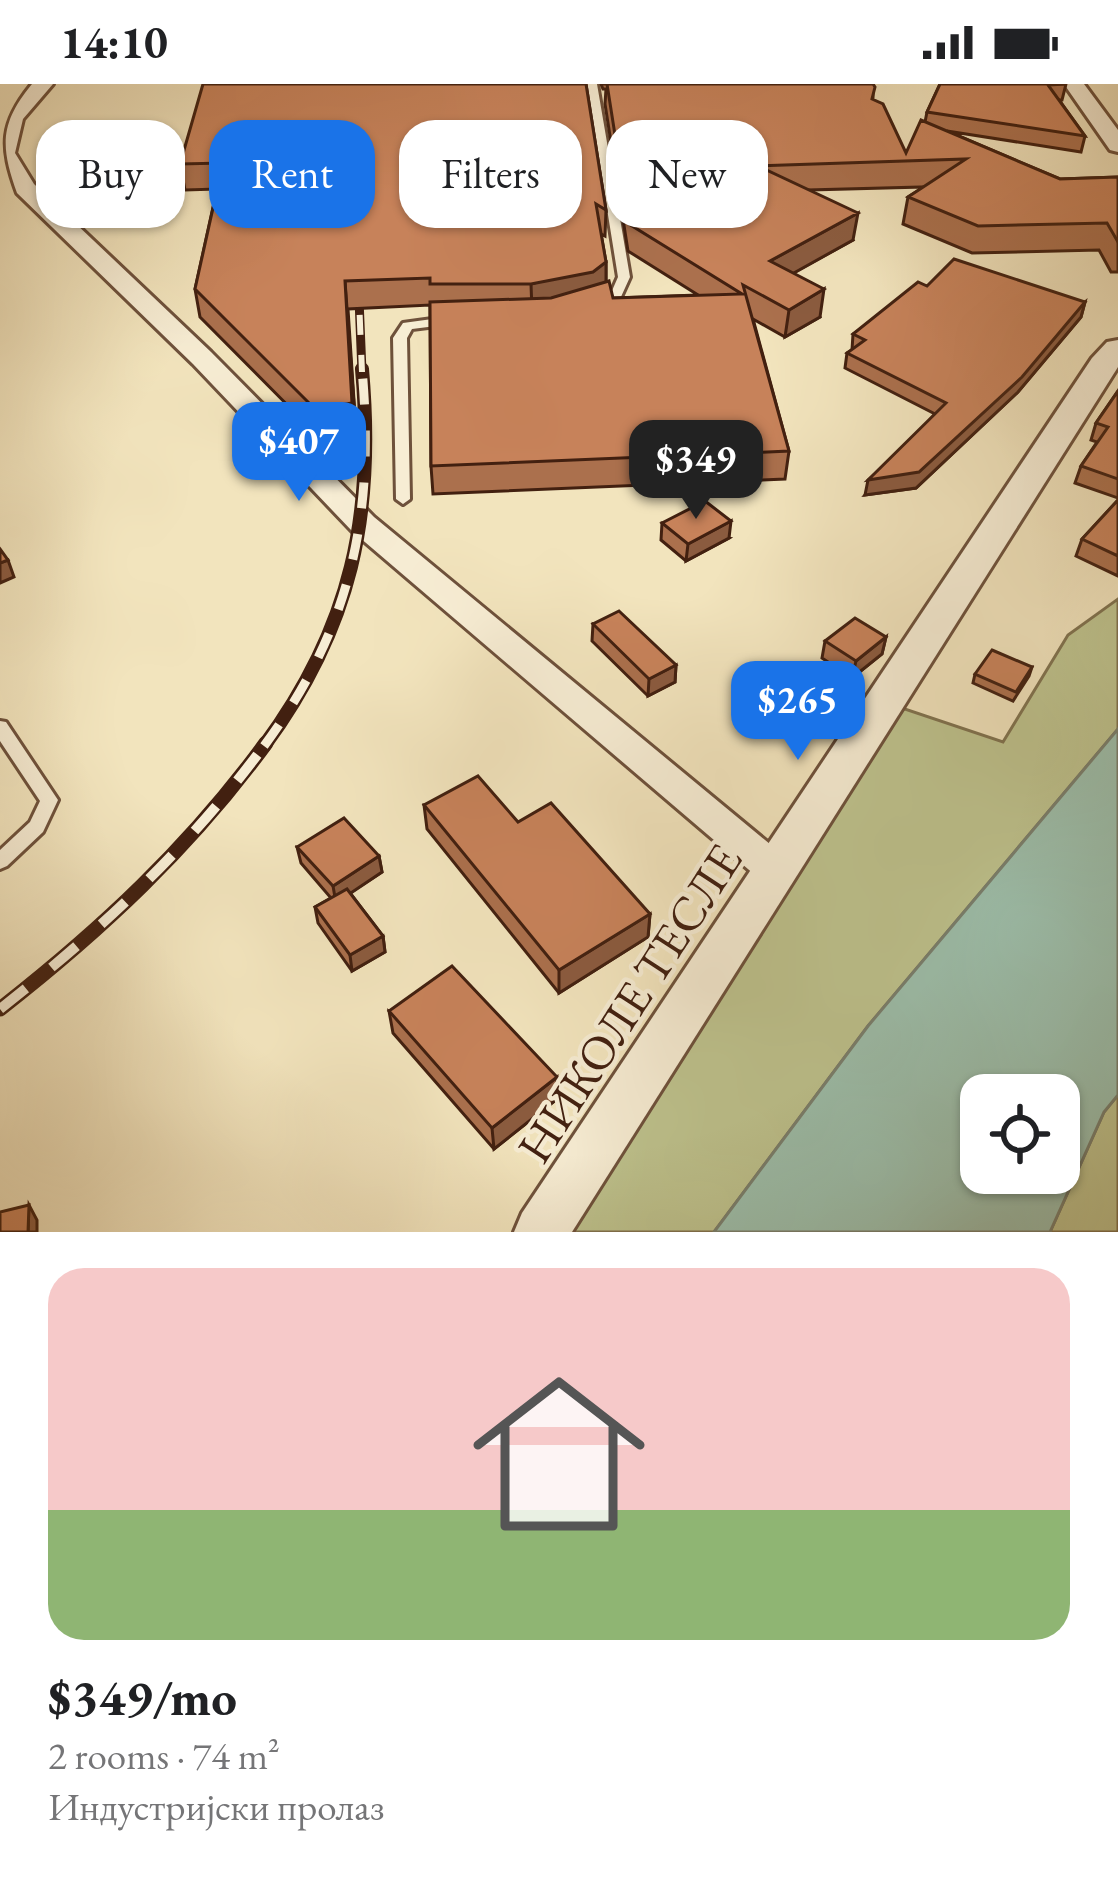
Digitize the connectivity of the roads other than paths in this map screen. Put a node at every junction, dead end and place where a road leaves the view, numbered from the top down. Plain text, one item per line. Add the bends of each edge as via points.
1 (44, 84) edge
2 (1074, 84) edge
3 (594, 91) edge
4 (619, 97) edge
5 (572, 98) edge
6 (1118, 145) edge
7 (583, 311) edge
8 (469, 320) edge
9 (1118, 349) edge
10 (403, 499) dead end
11 (0, 727) edge
12 (0, 861) edge
13 (775, 870) junction
14 (541, 1232) edge

1 - 13 street via 13,118 4,153 25,188 363,524
2 - 6 street
3 - 4 lane
3 - 5 lane
3 - 7 lane via 624,277 610,303
8 - 10 lane via 421,321 400,338
9 - 13 street, НИКОЛЕ ТЕСЛЕ
11 - 12 lane via 49,800 37,827
13 - 14 street, НИКОЛЕ ТЕСЛЕ

